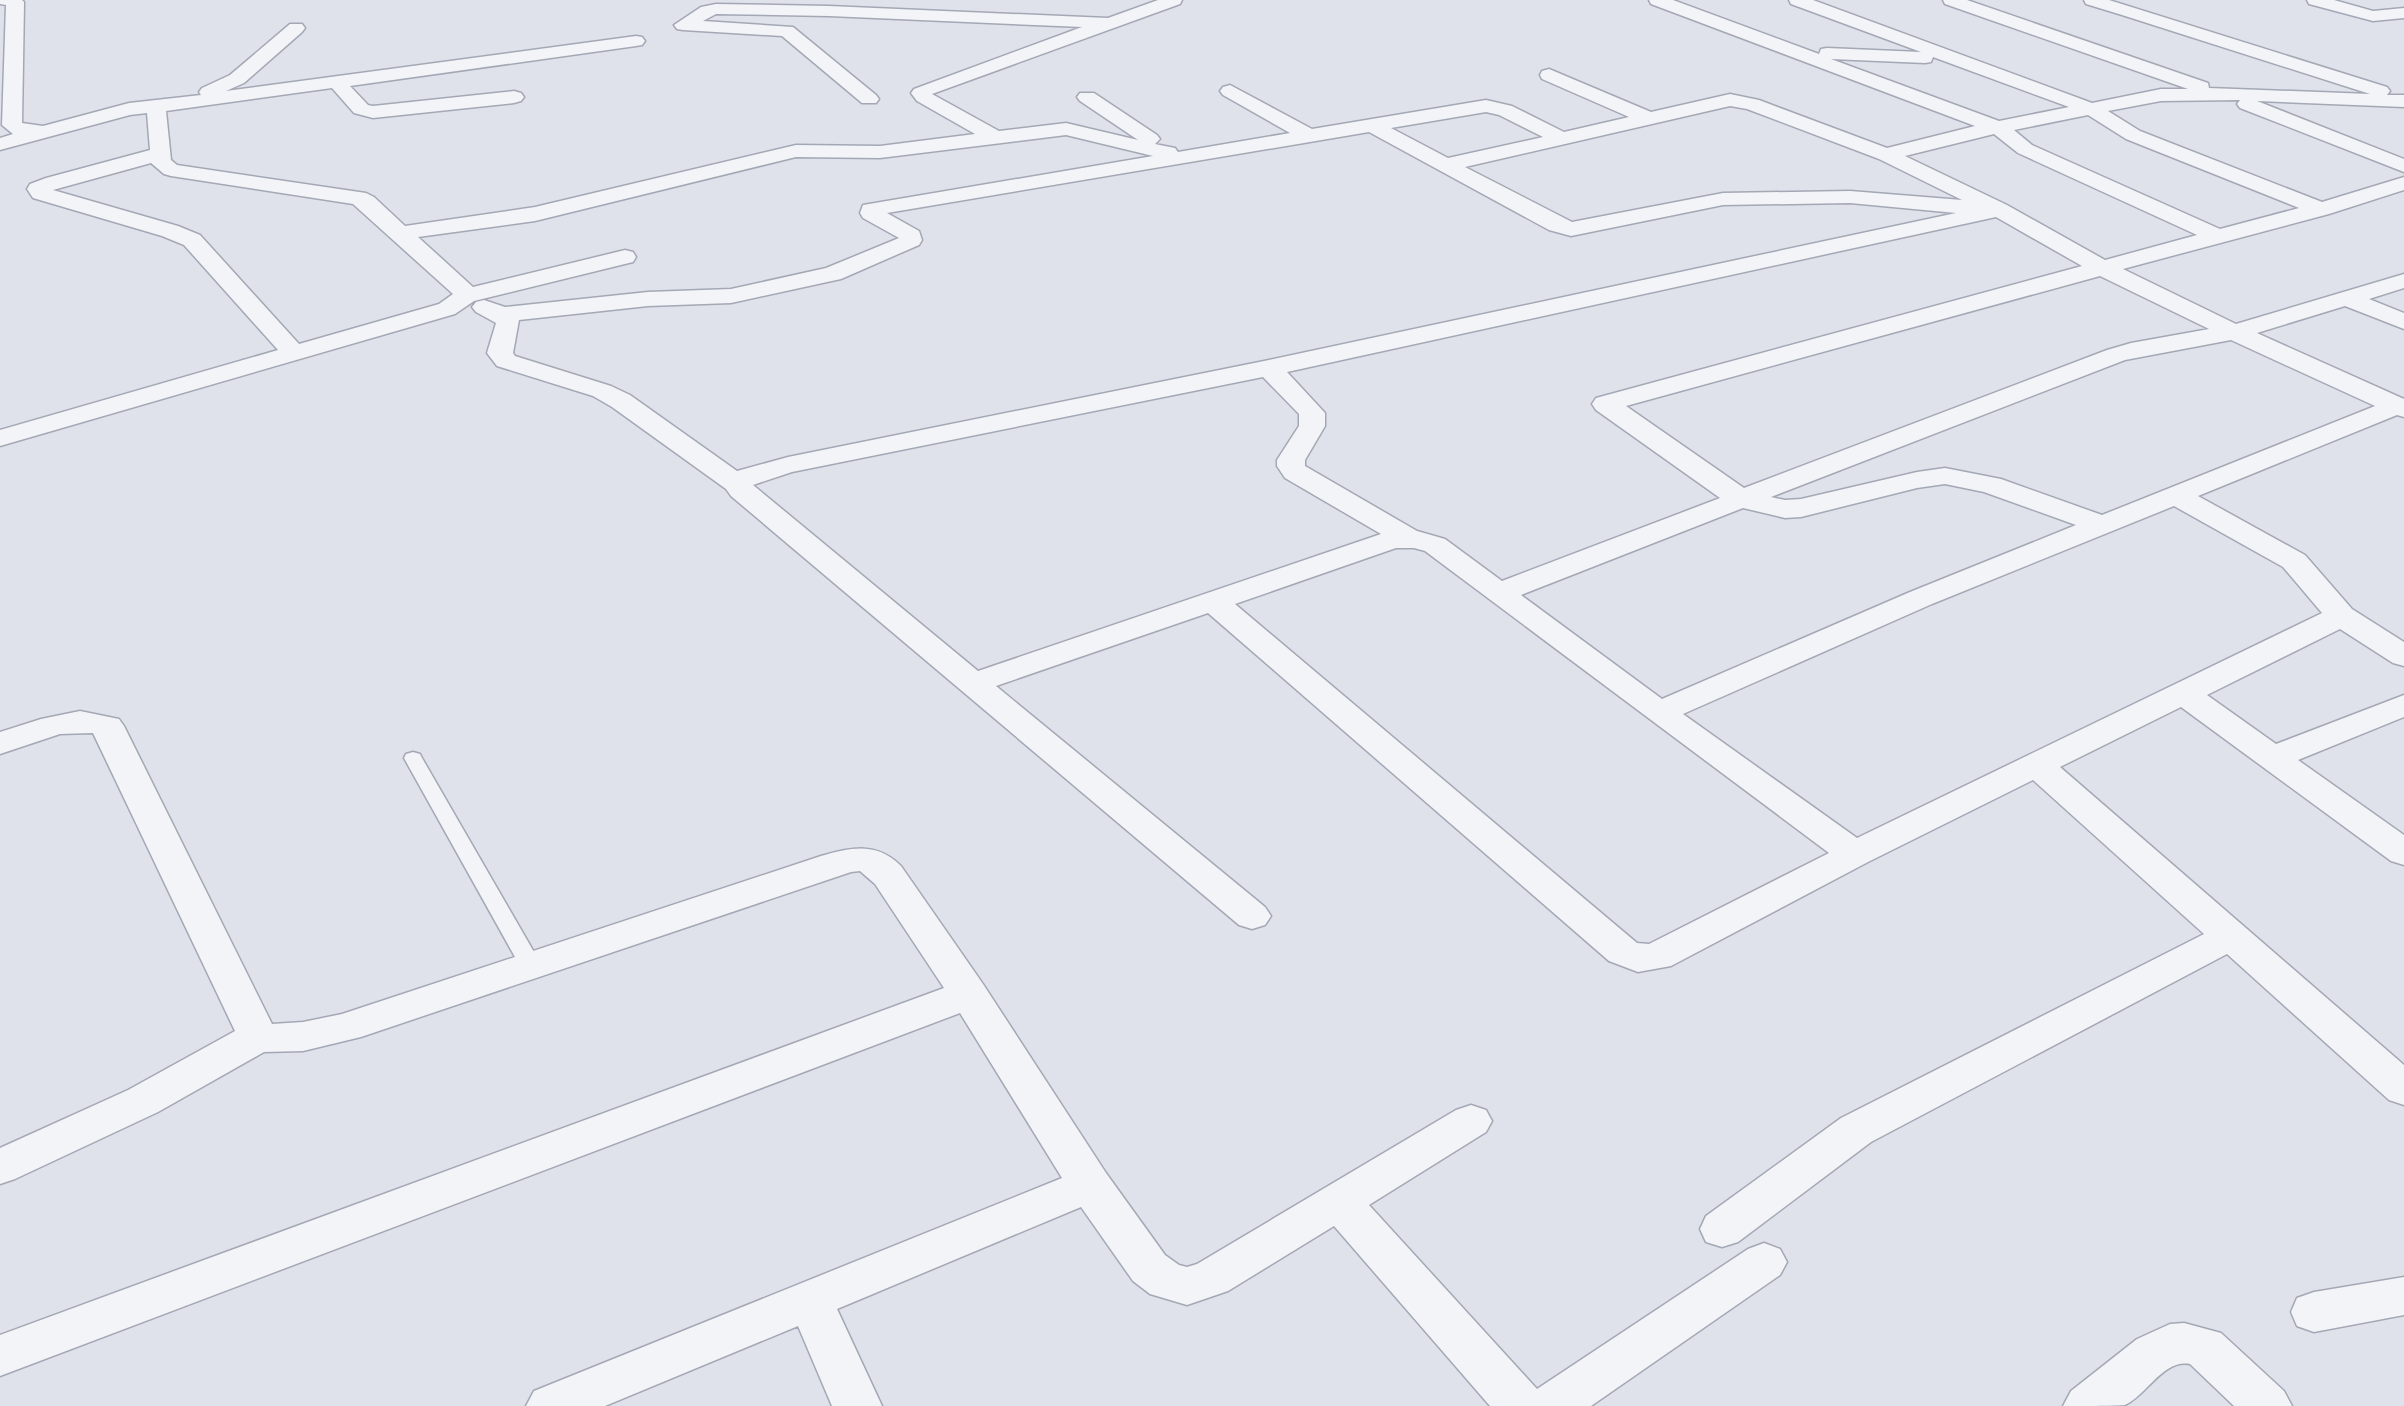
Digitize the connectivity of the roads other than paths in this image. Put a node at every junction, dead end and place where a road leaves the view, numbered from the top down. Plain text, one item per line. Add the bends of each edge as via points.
1 (2, 0) edge
2 (919, 0) edge
3 (1174, 0) edge
4 (1696, 0) edge
5 (1797, 0) edge
6 (1951, 0) edge
7 (2092, 0) edge
8 (2315, 0) edge
9 (1664, 2) edge
10 (767, 5) edge
11 (829, 11) junction
12 (2404, 13) edge
13 (1109, 23) junction
14 (296, 28) dead end
15 (636, 41) dead end
16 (1797, 51) junction
17 (1957, 59) junction
18 (7, 74) edge
19 (1549, 75) dead end
20 (337, 82) junction
21 (1230, 91) dead end
22 (2222, 94) junction
23 (1086, 97) dead end
24 (513, 98) dead end
25 (869, 99) dead end
26 (2404, 100) edge
27 (176, 104) junction
28 (152, 107) junction
29 (2091, 109) junction
30 (1648, 118) junction
31 (1371, 125) junction
32 (1999, 128) junction
33 (43, 132) junction
34 (1308, 135) junction
35 (994, 137) junction
36 (1561, 138) junction
37 (0, 144) edge
38 (1168, 152) junction
39 (160, 154) junction
40 (1190, 154) junction
41 (1886, 155) junction
42 (1446, 165) junction
43 (2404, 166) edge
44 (2404, 183) edge
45 (2321, 209) junction
46 (1999, 210) junction
47 (400, 233) junction
48 (2219, 237) junction
49 (626, 257) dead end
50 (2102, 268) junction
51 (2404, 281) edge
52 (462, 299) junction
53 (2348, 299) junction
54 (502, 315) junction
55 (2404, 322) edge
56 (2234, 332) junction
57 (294, 353) junction
58 (1269, 368) junction
59 (2401, 408) edge
60 (0, 438) edge
61 (738, 484) junction
62 (2177, 496) junction
63 (1740, 499) junction
64 (2104, 525) junction
65 (1408, 538) junction
66 (1500, 592) junction
67 (1214, 602) junction
68 (2342, 615) junction
69 (2404, 656) edge
70 (973, 683) junction
71 (2183, 693) junction
72 (2404, 705) edge
73 (1659, 712) junction
74 (0, 744) edge
75 (413, 758) dead end
76 (2273, 758) junction
77 (2038, 766) junction
78 (2404, 853) edge
79 (1855, 854) junction
80 (1252, 916) dead end
81 (2231, 936) junction
82 (531, 966) junction
83 (969, 994) junction
84 (258, 1037) junction
85 (2404, 1089) edge
86 (1471, 1121) dead end
87 (0, 1167) edge
88 (1090, 1185) junction
89 (1339, 1202) junction
90 (1722, 1229) dead end
91 (1764, 1262) dead end
92 (2404, 1296) edge
93 (810, 1300) junction
94 (2314, 1312) dead end
95 (0, 1356) edge
96 (551, 1406) edge
97 (857, 1406) edge
98 (1521, 1406) edge
99 (1552, 1406) edge
100 (2088, 1406) edge
101 (2267, 1406) edge

1 - 18 street via 15,2
2 - 11 street
3 - 13 street
4 - 9 street
5 - 17 street
6 - 22 street
7 - 26 street via 2321,70
8 - 12 street via 2373,16
9 - 16 street
10 - 11 street
10 - 25 street via 712,9 683,26 787,31
11 - 13 street
13 - 35 street via 921,93
14 - 27 street via 237,79
15 - 20 street
16 - 17 street
16 - 32 street
17 - 29 street
18 - 33 street via 12,125 20,130
19 - 30 street
20 - 24 street via 361,109 373,112
20 - 27 street
21 - 34 street
22 - 26 street
22 - 29 street via 2161,95
22 - 43 street
23 - 38 street
27 - 28 street
28 - 33 street via 129,109
28 - 39 street via 156,110
29 - 32 street
29 - 45 street via 2133,135
30 - 36 street
30 - 41 street via 1717,101 1741,101
31 - 34 street
31 - 36 street via 1495,107
31 - 42 street
32 - 41 street
32 - 48 street via 2025,149
33 - 37 street
34 - 40 street
35 - 38 street via 1075,130
35 - 47 street via 880,152 796,151 535,214
36 - 42 street
38 - 40 street
39 - 47 street via 161,162 171,170 358,198
39 - 57 street via 38,189 192,240
40 - 54 street via 878,208 871,213 911,236 911,240 833,274 731,296 640,300
41 - 46 street
42 - 46 street via 1571,229 1723,199 1850,197
44 - 45 street
45 - 48 street
46 - 50 street
46 - 58 street
47 - 52 street via 462,288
48 - 50 street
49 - 52 street
50 - 56 street
50 - 63 street via 1605,404
51 - 53 street
52 - 54 street
52 - 57 street via 447,309
53 - 55 street
53 - 56 street
54 - 61 street via 508,322 500,353 507,361 602,391 621,401
56 - 59 street
56 - 63 street via 2116,355
57 - 60 street
58 - 61 street via 772,469 745,477
58 - 65 street via 1312,413 1312,426 1290,466
59 - 62 street
61 - 70 street
62 - 64 street
62 - 68 street via 2294,561
63 - 64 street via 1785,509 1801,508 1945,476 1991,485
63 - 66 street
64 - 73 street via 1921,598
65 - 66 street via 1435,545
65 - 67 street via 1392,540
66 - 73 street
67 - 70 street
67 - 79 street via 1623,952 1638,959 1657,957
68 - 69 street
68 - 71 street
70 - 80 street
71 - 76 street
71 - 77 street
72 - 76 street
73 - 79 street
74 - 84 street via 70,723 96,721 107,726
75 - 82 lane
76 - 78 street
77 - 79 street
77 - 81 street
81 - 85 street
81 - 90 street via 1856,1130
82 - 83 street via 860,857 876,862 888,875
82 - 84 street via 347,1027 303,1038
83 - 88 street
83 - 95 street
84 - 87 street via 143,1101
86 - 89 street
88 - 89 street via 1149,1268 1166,1281 1187,1286 1212,1278
88 - 93 street
89 - 98 street
91 - 99 street
92 - 94 street
93 - 96 street
93 - 97 street
100 - 101 street via 2154,1353 2184,1342 2204,1347

